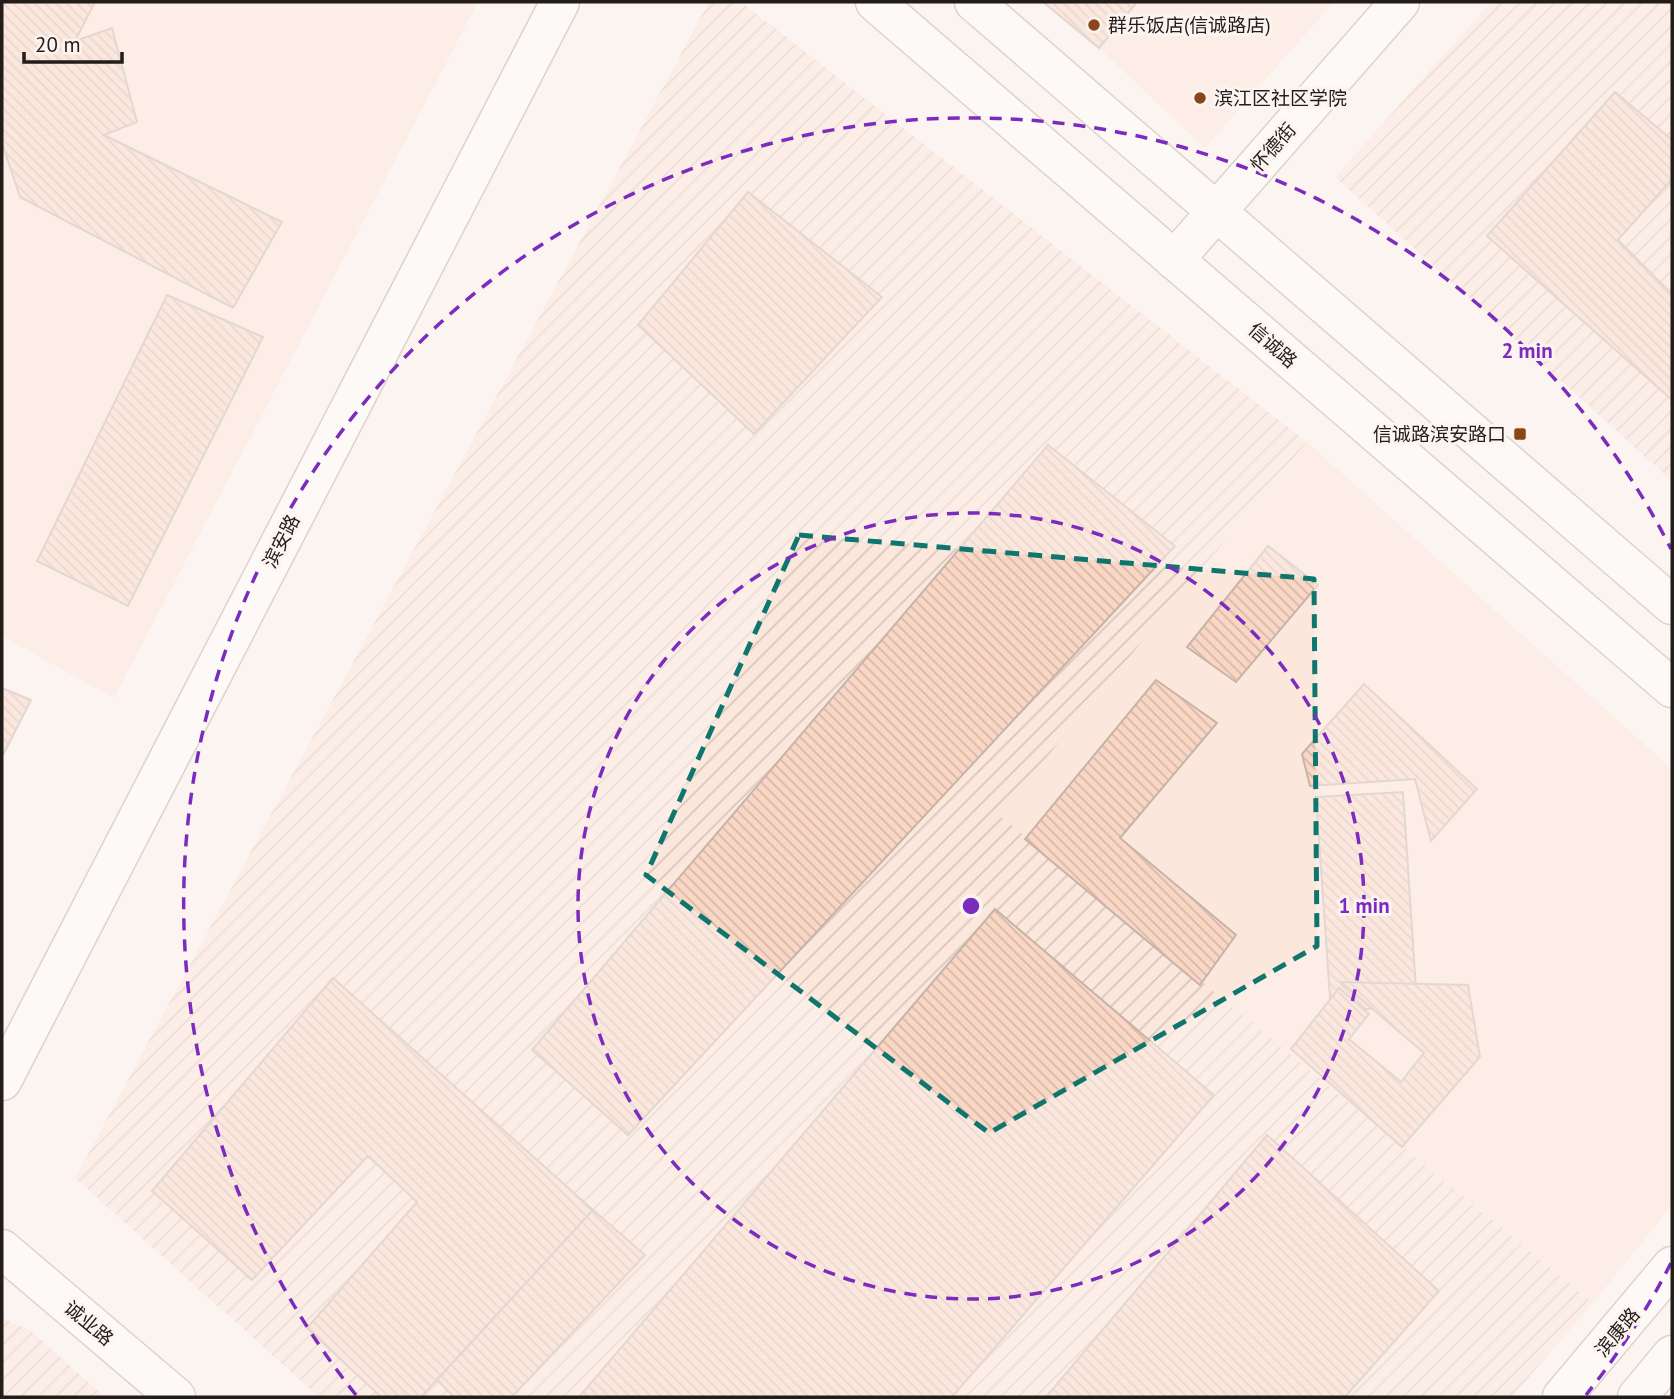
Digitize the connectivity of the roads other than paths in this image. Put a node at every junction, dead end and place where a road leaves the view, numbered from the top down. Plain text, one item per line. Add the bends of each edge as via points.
1 (560, 2) edge
2 (875, 2) edge
3 (974, 2) edge
4 (1400, 2) edge
5 (1217, 211) junction
6 (1174, 260) junction
7 (1672, 605) edge
8 (1672, 688) edge
9 (2, 1081) edge
10 (2, 1250) edge
11 (1672, 1266) edge
12 (1672, 1355) edge
13 (176, 1397) edge
14 (1562, 1397) edge
15 (1637, 1397) edge

1 - 9 main road, 滨安路
2 - 6 main road, 信诚路
3 - 5 main road
4 - 5 main road, 怀德街
5 - 6 main road, 怀德街
5 - 7 main road
6 - 8 main road, 信诚路
10 - 13 main road, 诚业路
11 - 14 main road, 滨康路
12 - 15 main road

